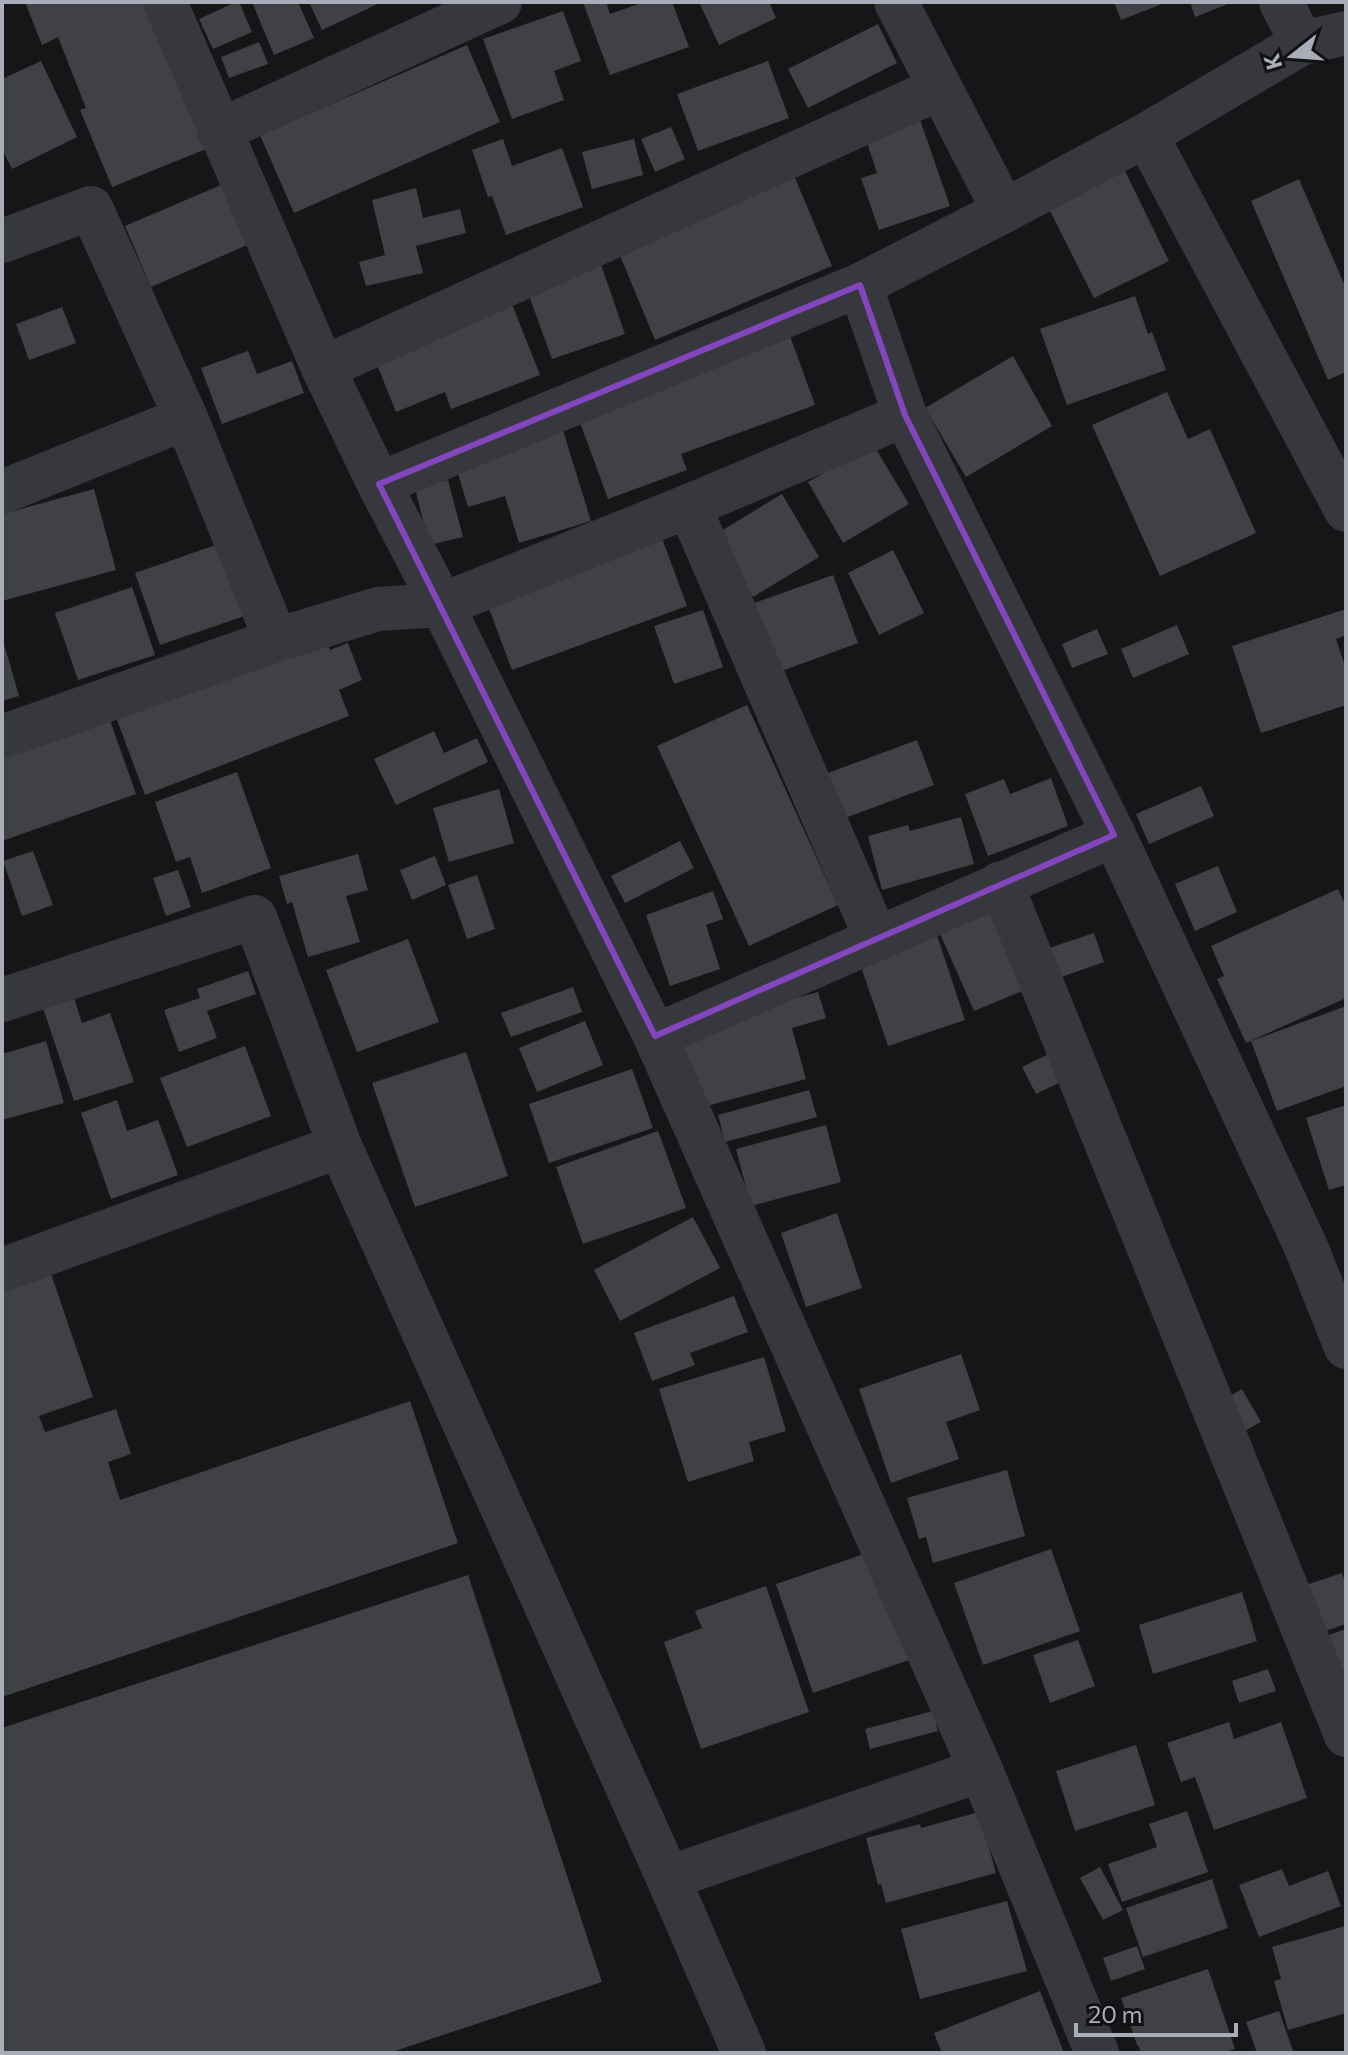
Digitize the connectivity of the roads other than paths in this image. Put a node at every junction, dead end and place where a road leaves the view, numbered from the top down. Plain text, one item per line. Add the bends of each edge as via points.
1 (165, 2) edge
2 (500, 2) edge
3 (896, 2) edge
4 (1281, 2) edge
5 (1346, 33) edge
6 (1302, 43) junction
7 (940, 88) junction
8 (219, 131) junction
9 (1146, 135) junction
10 (1004, 211) junction
11 (2, 241) edge
12 (860, 285) junction
13 (323, 368) junction
14 (905, 415) junction
15 (186, 418) junction
16 (379, 484) junction
17 (2, 492) edge
18 (689, 506) junction
19 (1346, 510) edge
20 (442, 605) junction
21 (276, 640) junction
22 (2, 737) edge
23 (1114, 835) junction
24 (1001, 883) junction
25 (876, 938) junction
26 (2, 1000) edge
27 (655, 1036) junction
28 (340, 1146) junction
29 (2, 1270) edge
30 (1346, 1347) edge
31 (1346, 1735) edge
32 (981, 1770) junction
33 (668, 1878) junction
34 (744, 2053) edge
35 (1097, 2053) edge

1 - 8 street
2 - 8 street
3 - 7 street
4 - 6 street
5 - 6 street
6 - 9 street
7 - 10 street
7 - 13 street
8 - 13 street
9 - 10 street
9 - 19 street
10 - 12 street
11 - 15 street via 91,208
12 - 14 street
12 - 16 street
13 - 16 street
14 - 18 street
14 - 23 street
15 - 17 street
15 - 21 street
16 - 20 street
18 - 20 street
18 - 25 street
20 - 21 street via 378,609
20 - 27 street
21 - 22 street
23 - 24 street
23 - 30 street via 1306,1247
24 - 25 street
24 - 31 street
25 - 27 street
26 - 28 street via 255,917
27 - 32 street
28 - 29 street
28 - 33 street
32 - 33 street
32 - 35 street
33 - 34 street

